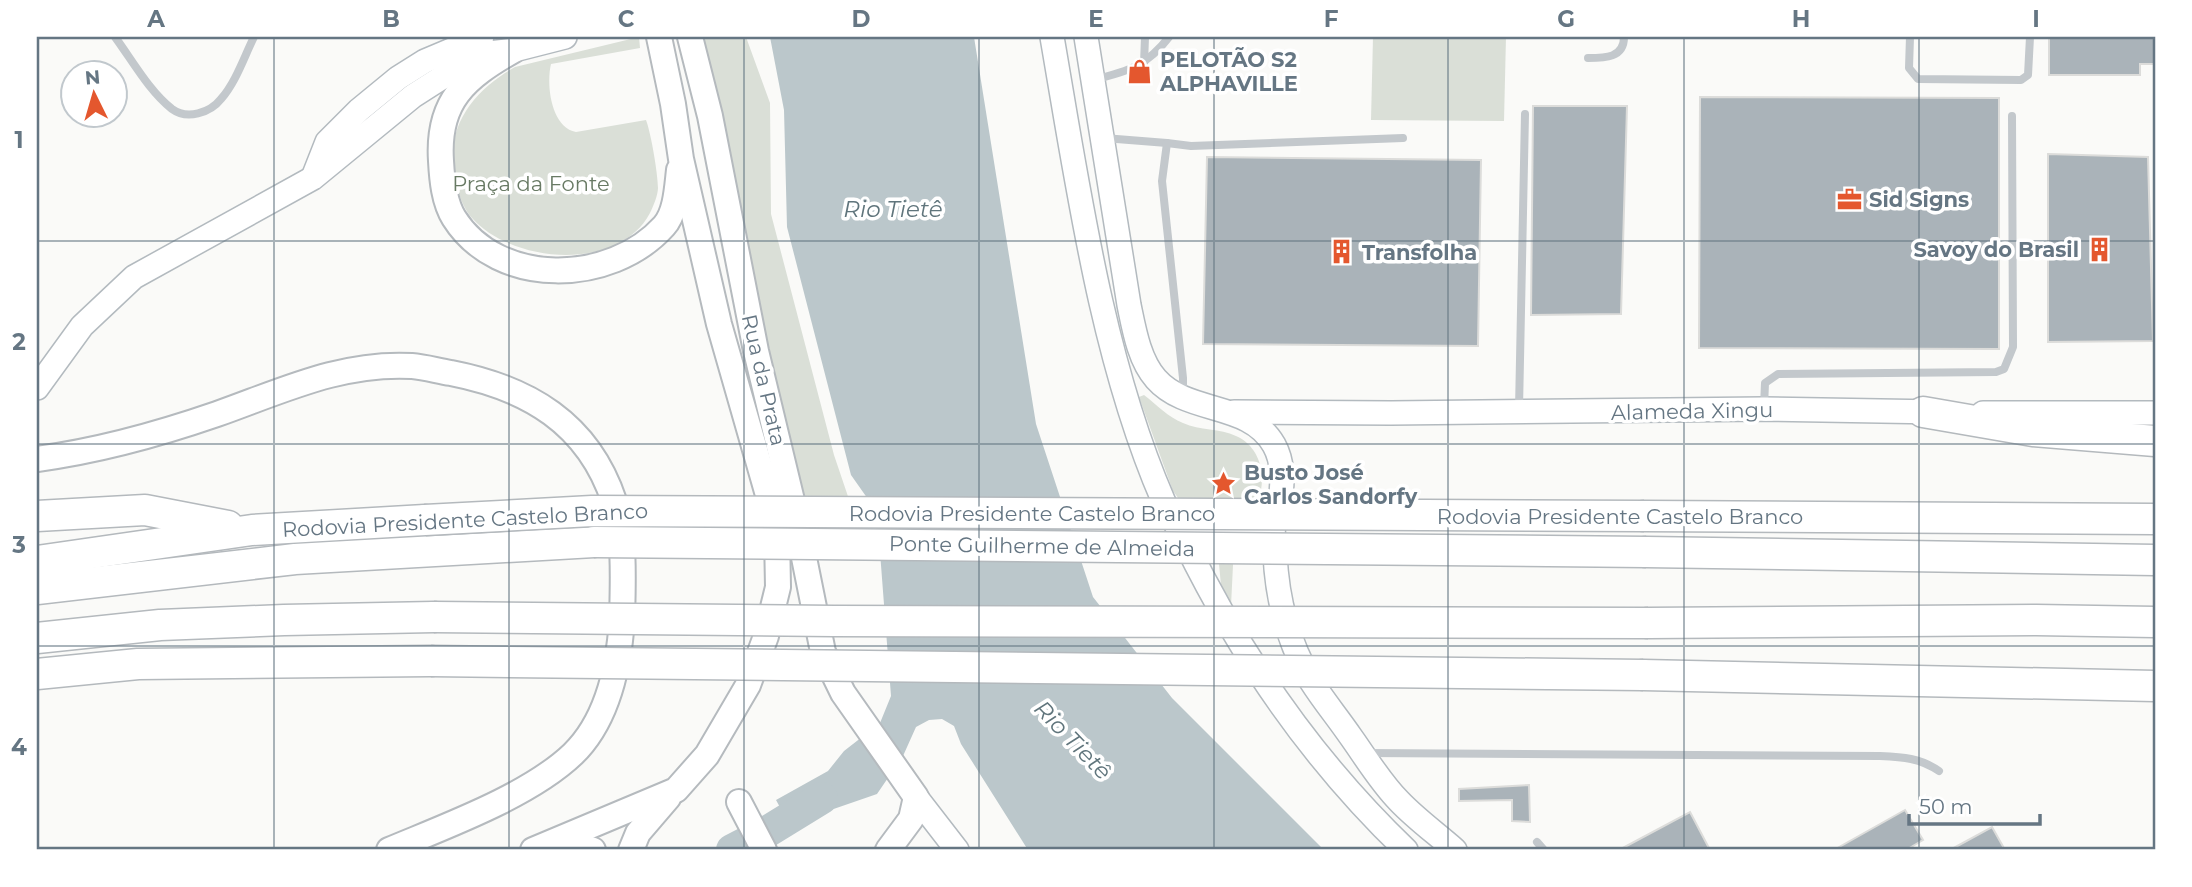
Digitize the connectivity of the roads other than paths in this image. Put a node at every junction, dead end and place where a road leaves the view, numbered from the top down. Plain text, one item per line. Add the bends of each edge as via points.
1 (115, 37) edge
2 (254, 37) edge
3 (482, 37) edge
4 (565, 37) edge
5 (659, 37) edge
6 (690, 37) edge
7 (1052, 37) edge
8 (1086, 37) edge
9 (1145, 37) edge
10 (1169, 37) edge
11 (1624, 37) edge
12 (1910, 37) edge
13 (2030, 37) edge
14 (514, 50) junction
15 (1588, 58) dead end
16 (1144, 64) junction
17 (1094, 80) junction
18 (1525, 114) dead end
19 (2011, 116) dead end
20 (1103, 138) junction
21 (1403, 138) dead end
22 (1167, 143) junction
23 (681, 159) junction
24 (313, 178) junction
25 (37, 388) edge
26 (1183, 399) junction
27 (1764, 409) junction
28 (1228, 412) junction
29 (1519, 412) junction
30 (1923, 412) junction
31 (2155, 413) edge
32 (2155, 441) edge
33 (37, 459) edge
34 (1274, 515) junction
35 (37, 516) edge
36 (2155, 519) edge
37 (1177, 524) junction
38 (252, 530) junction
39 (438, 550) joint
40 (1646, 552) joint
41 (2155, 560) edge
42 (37, 561) edge
43 (37, 589) edge
44 (2155, 622) edge
45 (37, 638) edge
46 (37, 674) edge
47 (2155, 686) edge
48 (1363, 753) junction
49 (1939, 771) dead end
50 (676, 790) junction
51 (913, 792) junction
52 (739, 802) dead end
53 (1536, 842) dead end
54 (540, 848) edge
55 (389, 850) edge
56 (593, 850) edge
57 (631, 850) edge
58 (764, 850) edge
59 (888, 850) edge
60 (957, 850) edge
61 (1406, 850) edge
62 (1455, 850) edge
63 (1545, 850) edge

1 - 2 lane via 157,94 174,111 191,114 206,112 220,100
3 - 24 main road via 425,61 369,102 327,142
4 - 14 main road
5 - 23 main road, Rua da Prata
6 - 51 main road, Rua da Prata via 823,652 843,693
7 - 37 main road via 1106,320 1154,477
8 - 17 main road
9 - 16 lane
10 - 16 lane
11 - 15 lane via 1619,52 1611,57
12 - 13 lane via 1909,68 1918,79 2008,80 2028,75
14 - 23 main road via 473,75 457,93 439,143 446,199 453,216 467,236 491,253 540,269 565,271 607,264 666,225
14 - 24 main road via 489,53 439,78
16 - 17 lane
17 - 20 main road
18 - 29 lane
19 - 27 lane via 2013,347 2004,369 1778,374 1765,383
20 - 22 lane
20 - 26 main road via 1135,336 1154,377
21 - 22 lane via 1191,146
22 - 26 lane via 1162,181
23 - 50 main road, Rua da Prata via 719,324 772,509 778,587 748,685 707,755
24 - 25 main road via 134,277 82,326
26 - 28 main road
27 - 29 main road, Alameda Xingu
27 - 30 main road, Alameda Xingu
28 - 29 main road, Alameda Xingu
28 - 34 main road via 1257,426 1274,445 1282,480
30 - 31 main road, Alameda Xingu
30 - 32 highway via 2033,431
33 - 55 main road via 86,452 214,415 324,374 369,367 413,366 477,378 522,394 582,439 615,502 622,553 621,636 612,684 599,718 574,753 533,784
34 - 37 main road via 1236,532
34 - 48 main road via 1278,600 1285,624 1311,681
35 - 38 highway via 145,510
36 - 38 highway, Rodovia Presidente Castelo Branco, bridge via 592,511
37 - 61 main road via 1224,618 1270,691 1342,783
38 - 42 highway, Rodovia Presidente Castelo Branco
39 - 40 highway, Ponte Guilherme de Almeida, bridge via 594,542
39 - 43 highway, Rodovia Presidente Castelo Branco via 295,559
40 - 41 highway, Rodovia Presidente Castelo Branco
44 - 45 highway, bridge via 434,617 160,625
46 - 47 highway, bridge via 138,664 431,661
48 - 49 lane via 1880,756 1907,757
48 - 62 main road via 1398,801
50 - 54 main road
50 - 57 main road, Rua da Prata via 647,820
51 - 59 main road via 911,819
51 - 60 main road
52 - 58 main road
53 - 63 lane
54 - 56 main road via 572,843

